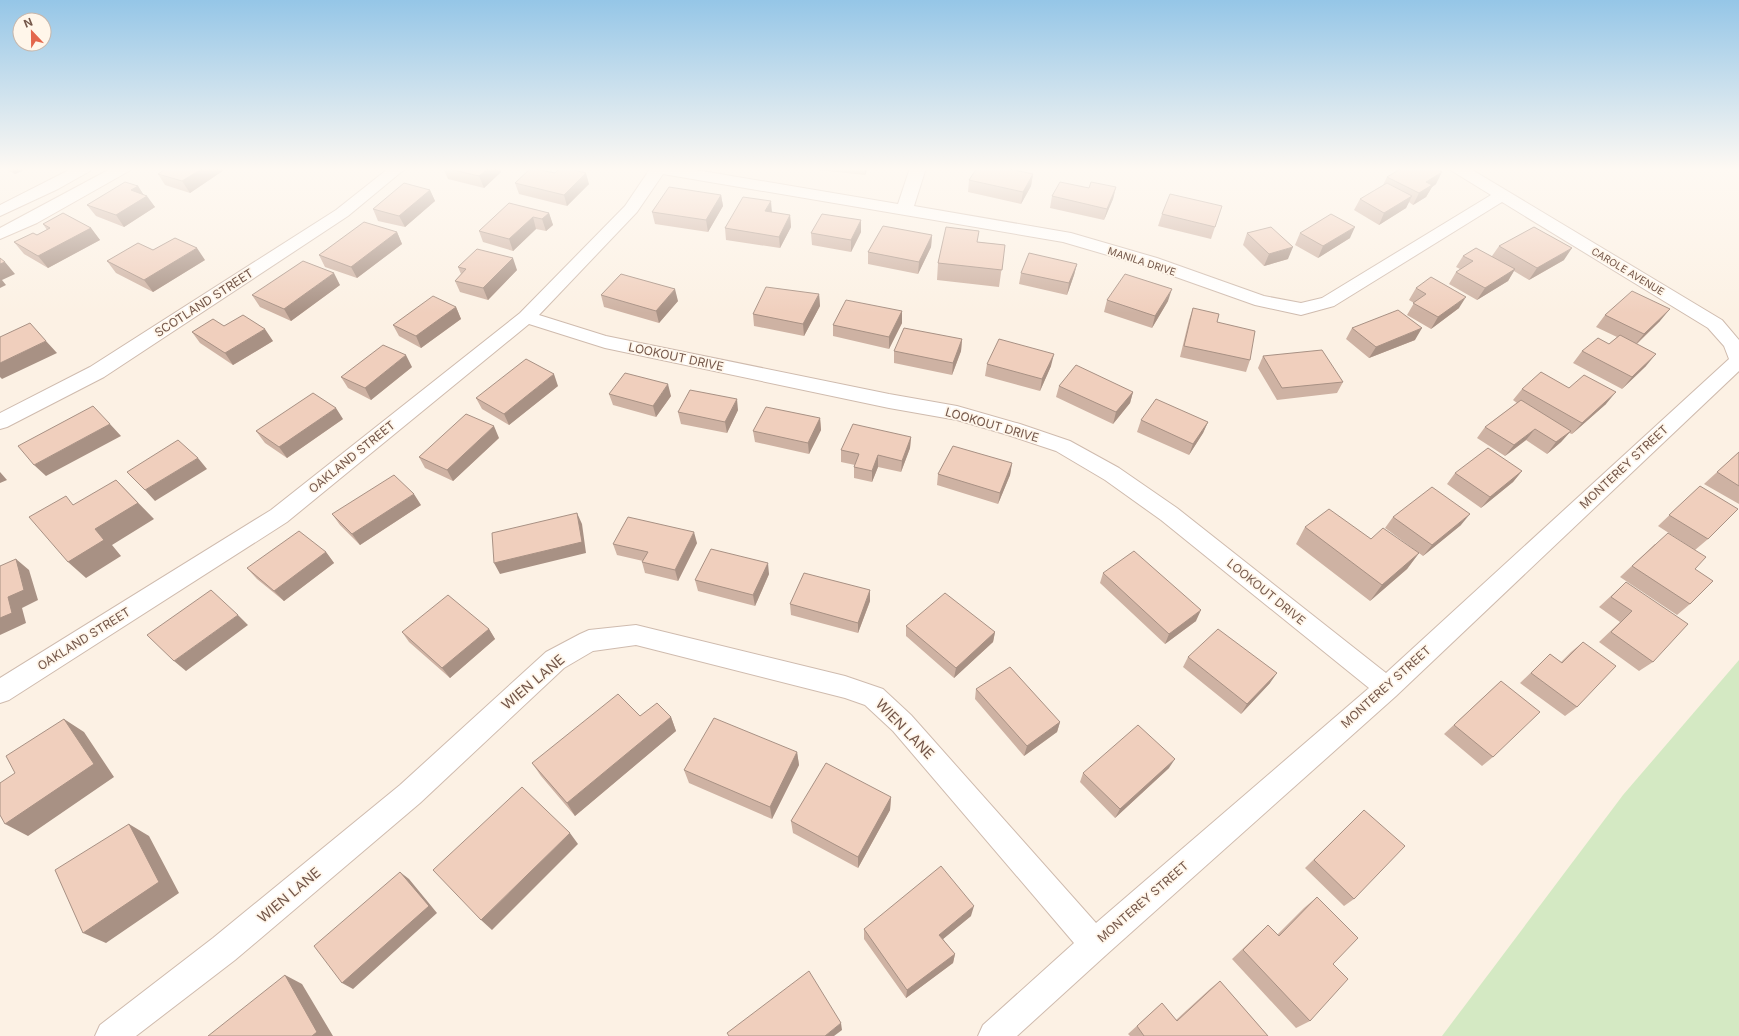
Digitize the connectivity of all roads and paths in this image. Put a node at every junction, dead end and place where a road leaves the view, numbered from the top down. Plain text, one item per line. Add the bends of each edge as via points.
1 (36, 216) edge
2 (337, 216) edge
3 (624, 216) edge
4 (937, 216) edge
5 (1467, 216) edge
6 (1537, 216) edge
7 (0, 234) edge
8 (526, 316) junction
9 (1715, 324) joint
10 (0, 422) edge
11 (1387, 688) junction
12 (0, 692) edge
13 (1095, 944) junction
14 (111, 1036) edge
15 (994, 1036) edge

1 - 7 street
2 - 10 street, SCOTLAND STREET via 97,372
3 - 8 street, OAKLAND STREET
4 - 5 street, MANILA DRIVE via 1065,237 1151,262 1261,301 1301,309 1328,302
6 - 9 street, CAROLE AVENUE
8 - 11 street, LOOKOUT DRIVE via 561,330 605,342 957,413 1013,428 1063,446 1112,474 1169,514
8 - 12 street, OAKLAND STREET via 279,516
9 - 11 street, MONTEREY STREET via 1732,344 1739,360
11 - 13 street, MONTEREY STREET
13 - 14 street, WIEN LANE via 902,723 874,697 845,687 636,635 589,641 555,660 410,794 224,949
13 - 15 street, MONTEREY STREET

